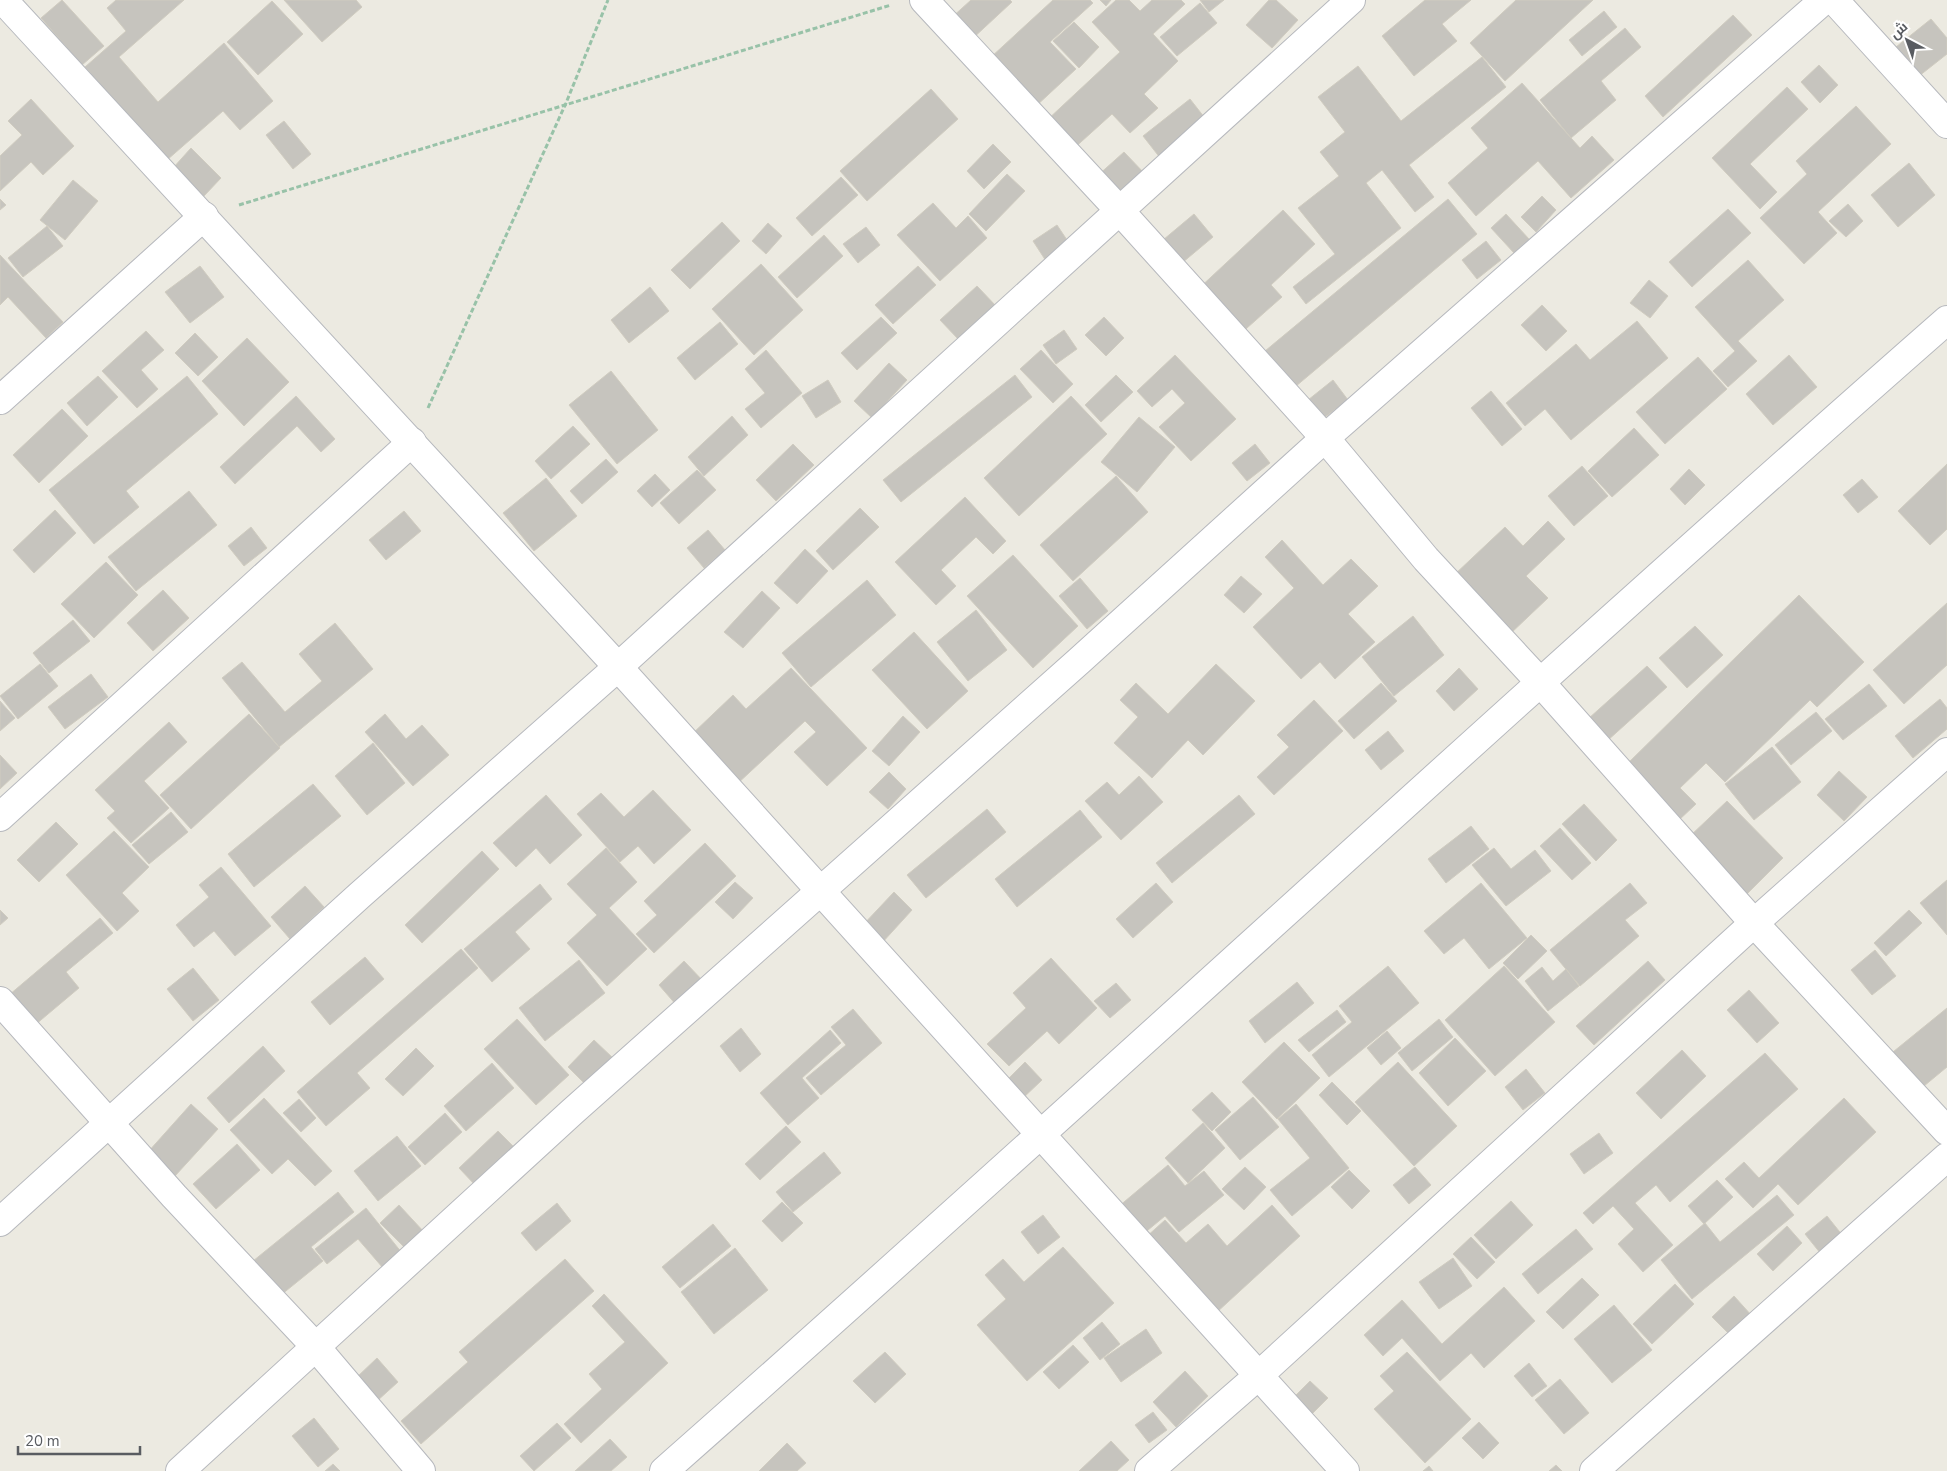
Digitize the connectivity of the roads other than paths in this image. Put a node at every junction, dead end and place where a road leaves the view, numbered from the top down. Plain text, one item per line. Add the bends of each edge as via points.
1 (2, 0) edge
2 (924, 0) edge
3 (1351, 0) edge
4 (1824, 0) edge
5 (1834, 0) edge
6 (1947, 124) edge
7 (1120, 211) junction
8 (204, 216) junction
9 (1947, 320) edge
10 (0, 400) edge
11 (1325, 438) junction
12 (412, 442) junction
13 (618, 667) junction
14 (1540, 682) junction
15 (1947, 752) edge
16 (0, 818) edge
17 (820, 891) junction
18 (1754, 923) junction
19 (0, 1001) edge
20 (110, 1122) junction
21 (1947, 1131) edge
22 (1041, 1136) junction
23 (1947, 1157) edge
24 (0, 1222) edge
25 (315, 1346) junction
26 (1258, 1376) junction
27 (180, 1471) edge
28 (421, 1471) edge
29 (664, 1471) edge
30 (1149, 1471) edge
31 (1345, 1471) edge
32 (1594, 1471) edge

1 - 8 street
2 - 7 street
3 - 7 street
4 - 11 street
5 - 6 street
7 - 11 street
7 - 13 street
8 - 10 street
8 - 12 street
9 - 14 street
11 - 14 street via 1426,559
11 - 17 street
12 - 13 street
12 - 16 street
13 - 17 street
13 - 20 street via 360,894
14 - 18 street
14 - 22 street
15 - 18 street
17 - 22 street
17 - 25 street
18 - 21 street
18 - 26 street
19 - 20 street
20 - 24 street
20 - 25 street via 174,1196
22 - 26 street
22 - 29 street
23 - 32 street
25 - 27 street
25 - 28 street
26 - 30 street
26 - 31 street

